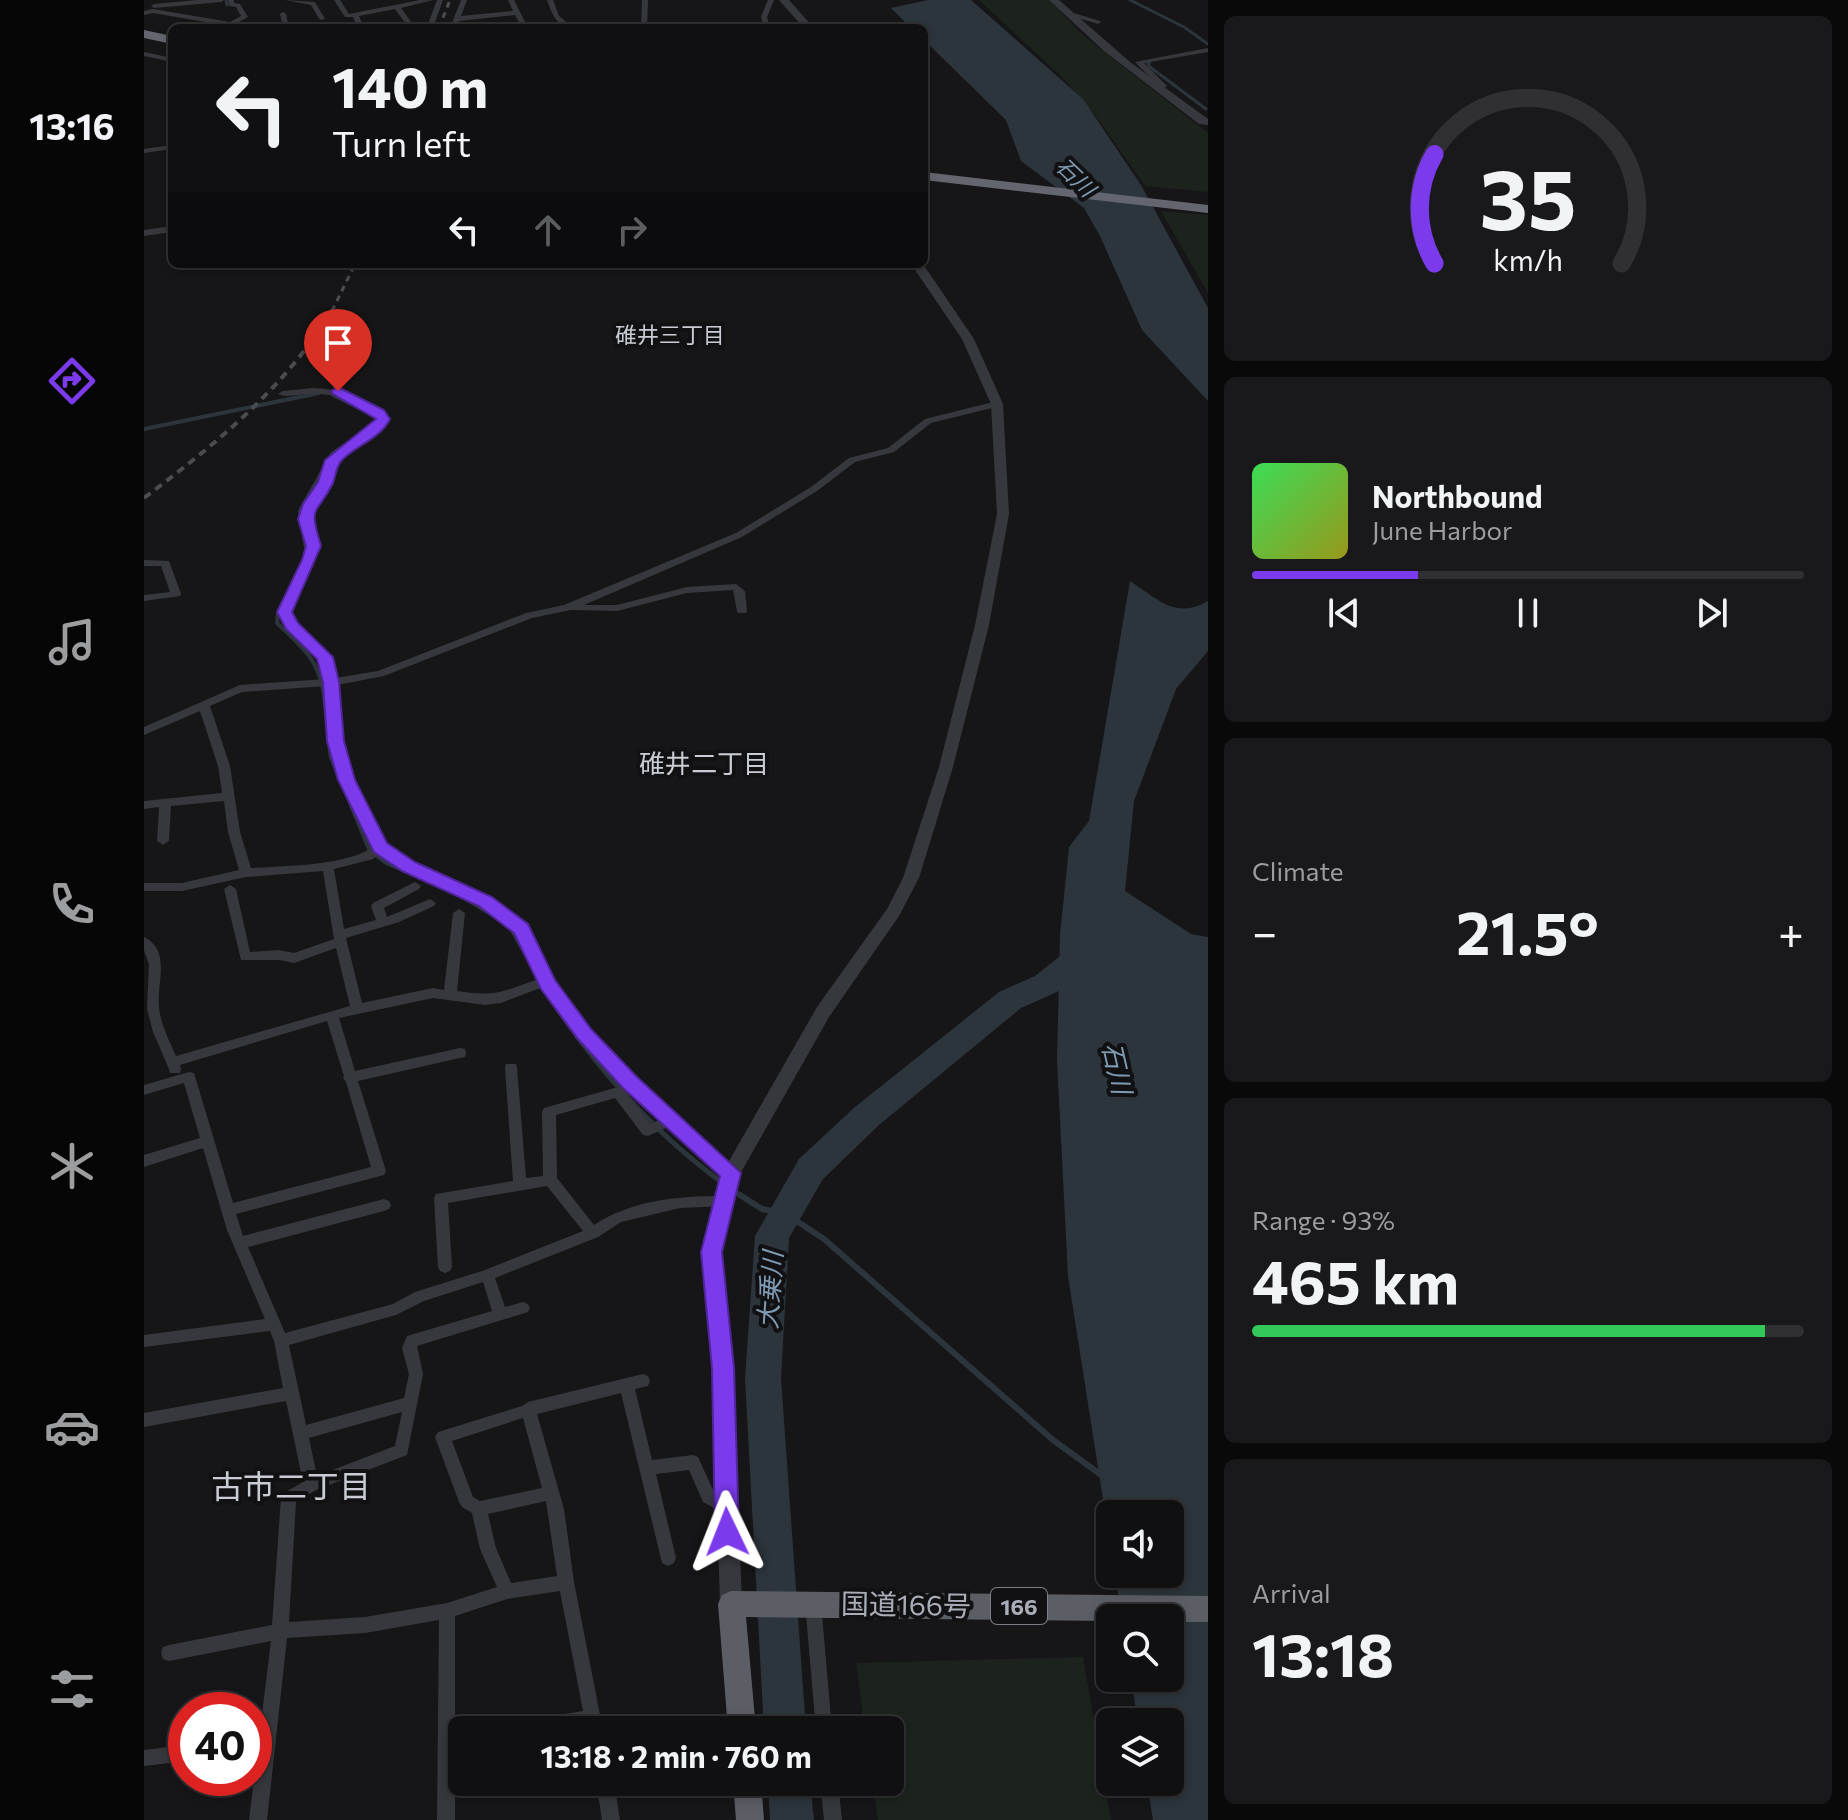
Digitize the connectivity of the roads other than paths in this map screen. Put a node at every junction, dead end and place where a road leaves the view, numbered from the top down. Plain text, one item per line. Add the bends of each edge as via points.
1 (221, 0) edge
2 (231, 0) edge
3 (288, 0) edge
4 (298, 0) edge
5 (337, 0) edge
6 (368, 0) edge
7 (430, 0) edge
8 (440, 0) edge
9 (464, 0) edge
10 (511, 0) edge
11 (550, 0) edge
12 (645, 0) edge
13 (771, 0) edge
14 (784, 0) edge
15 (1054, 0) edge
16 (397, 7) junction
17 (376, 11) junction
18 (517, 13) junction
19 (1067, 13) junction
20 (283, 14) dead end
21 (355, 15) junction
22 (145, 17) edge
23 (322, 19) dead end
24 (456, 19) junction
25 (1098, 22) dead end
26 (233, 23) junction
27 (237, 24) edge
28 (285, 24) edge
29 (359, 24) edge
30 (411, 24) edge
31 (431, 24) edge
32 (454, 24) edge
33 (523, 24) edge
34 (566, 24) edge
35 (644, 24) edge
36 (766, 24) edge
37 (805, 24) edge
38 (168, 28) edge
39 (168, 37) edge
40 (1208, 50) edge
41 (144, 54) edge
42 (168, 59) edge
43 (1160, 90) junction
44 (1206, 124) edge
45 (168, 148) edge
46 (144, 151) edge
47 (928, 167) edge
48 (928, 176) edge
49 (1208, 200) edge
50 (1208, 209) edge
51 (168, 230) edge
52 (144, 233) edge
53 (920, 268) edge
54 (283, 394) dead end
55 (997, 404) junction
56 (144, 563) edge
57 (144, 598) edge
58 (567, 608) junction
59 (742, 611) dead end
60 (331, 682) junction
61 (204, 705) junction
62 (144, 731) edge
63 (230, 796) junction
64 (165, 803) junction
65 (144, 805) edge
66 (163, 841) dead end
67 (380, 847) junction
68 (328, 866) junction
69 (246, 873) junction
70 (415, 886) dead end
71 (144, 887) edge
72 (230, 889) dead end
73 (430, 903) dead end
74 (459, 913) dead end
75 (383, 922) junction
76 (340, 938) junction
77 (144, 942) edge
78 (150, 979) edge
79 (546, 981) junction
80 (450, 996) junction
81 (357, 1010) junction
82 (332, 1016) junction
83 (460, 1053) dead end
84 (173, 1062) junction
85 (511, 1068) dead end
86 (349, 1078) junction
87 (179, 1080) junction
88 (144, 1090) edge
89 (673, 1119) junction
90 (208, 1141) junction
91 (144, 1161) edge
92 (731, 1173) junction
93 (550, 1180) junction
94 (520, 1185) junction
95 (722, 1202) junction
96 (384, 1205) dead end
97 (228, 1210) junction
98 (593, 1233) junction
99 (239, 1243) junction
100 (445, 1267) dead end
101 (487, 1275) junction
102 (523, 1308) dead end
103 (501, 1315) junction
104 (275, 1324) junction
105 (144, 1341) edge
106 (281, 1341) junction
107 (292, 1393) junction
108 (411, 1403) junction
109 (520, 1412) dead end
110 (144, 1420) edge
111 (300, 1433) junction
112 (647, 1468) junction
113 (311, 1485) junction
114 (550, 1493) junction
115 (726, 1508) junction
116 (479, 1509) junction
117 (668, 1558) dead end
118 (566, 1582) junction
119 (507, 1591) junction
120 (813, 1603) junction
121 (737, 1604) junction
122 (1208, 1609) edge
123 (447, 1611) junction
124 (280, 1631) junction
125 (169, 1653) dead end
126 (270, 1692) edge
127 (592, 1716) edge
128 (741, 1716) edge
129 (823, 1716) edge
130 (168, 1755) edge
131 (144, 1758) edge
132 (259, 1796) edge
133 (607, 1796) edge
134 (748, 1796) edge
135 (830, 1796) edge
136 (258, 1820) edge
137 (446, 1820) edge
138 (611, 1820) edge
139 (750, 1820) edge
140 (833, 1820) edge

1 - 22 street
2 - 26 street via 245,17
3 - 4 street
4 - 23 street via 313,3
5 - 21 street via 347,16
6 - 17 street
7 - 16 street
8 - 31 street
9 - 24 street
10 - 18 street
11 - 34 street via 556,17
12 - 35 street
13 - 36 street
14 - 37 street
15 - 19 street
16 - 17 street
16 - 30 street
17 - 21 street
18 - 24 street
18 - 33 street
19 - 25 street
19 - 43 street
20 - 28 street
21 - 29 street
22 - 26 street
22 - 38 highway
22 - 39 highway
24 - 32 street
26 - 27 street
40 - 43 street via 1139,62 1163,86
41 - 42 street
43 - 44 street
45 - 46 street
47 - 49 highway
48 - 50 highway
51 - 52 street
53 - 55 street via 968,339
54 - 60 street via 338,391 383,419 332,460 306,519 314,546 310,560 284,612 325,657
55 - 58 street via 928,421 891,450 852,460 739,535
55 - 92 street via 1003,514 979,640 911,878 823,1012
56 - 57 street via 165,563 176,594
58 - 59 street via 617,608 687,590 736,587
58 - 60 street via 530,615 380,674
60 - 61 street via 240,689
60 - 67 street via 335,741 346,780
61 - 62 street
61 - 63 street
63 - 64 street
63 - 69 street
64 - 65 street
64 - 66 street
67 - 68 street via 369,856
67 - 79 street via 506,914 521,929
68 - 69 street
68 - 76 street
69 - 71 street via 182,887
70 - 75 street via 377,906
72 - 76 street via 245,957 294,958
73 - 75 street
74 - 80 street
75 - 76 street
76 - 81 street
77 - 78 street via 150,946
78 - 84 street via 152,1008
79 - 80 street via 501,998
79 - 89 street via 584,1034
80 - 81 street via 433,993
81 - 82 street
82 - 84 street
82 - 86 street
83 - 86 street
84 - 87 street
85 - 94 street
86 - 97 street via 379,1171
87 - 88 street
87 - 90 street via 189,1077
89 - 92 street
89 - 93 street via 648,1131 618,1092 549,1112
90 - 91 street
90 - 97 street
92 - 95 street
93 - 94 street
93 - 98 street
94 - 100 street via 441,1198
95 - 98 street via 680,1202 617,1217
95 - 115 street via 711,1252 723,1368
96 - 99 street
97 - 99 street
98 - 101 street
99 - 104 street
101 - 103 street
101 - 106 street via 396,1309
102 - 103 street
103 - 108 street via 412,1341 416,1374
104 - 105 street
104 - 106 street
106 - 107 street
107 - 110 street
107 - 111 street
108 - 111 street
108 - 113 street via 402,1450
109 - 116 street via 443,1437 467,1502
111 - 113 street
112 - 114 street via 635,1383 528,1409
112 - 115 street via 693,1462 708,1497
112 - 117 street
113 - 124 street via 289,1498
114 - 116 street
114 - 118 street
115 - 121 street
116 - 119 street via 488,1549
118 - 119 street
118 - 127 street
119 - 123 street
120 - 121 highway, 国道166号 / 166
120 - 122 highway, 国道166号 / 166
120 - 129 street
121 - 128 highway
123 - 124 street via 365,1625
123 - 137 street
124 - 125 street
124 - 126 street
130 - 131 street
132 - 136 street
133 - 138 street
134 - 139 highway
135 - 140 street

